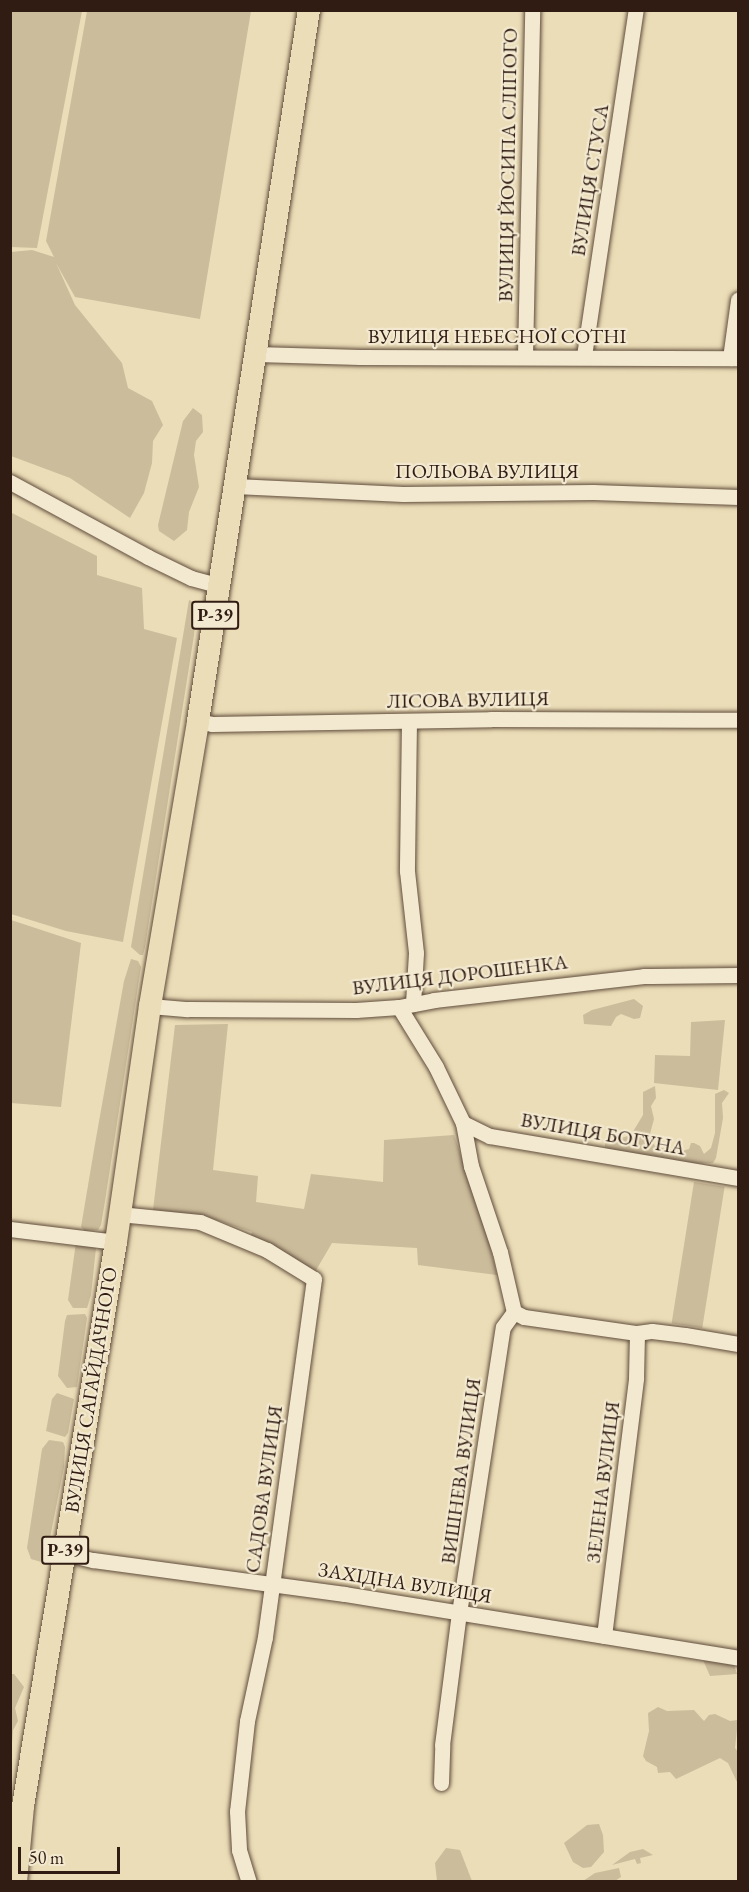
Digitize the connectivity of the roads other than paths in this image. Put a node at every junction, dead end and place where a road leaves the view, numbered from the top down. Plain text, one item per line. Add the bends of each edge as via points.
1 (309, 10) edge
2 (532, 10) edge
3 (636, 10) edge
4 (738, 300) edge
5 (256, 354) junction
6 (525, 356) junction
7 (584, 356) junction
8 (734, 358) edge
9 (10, 482) edge
10 (235, 486) junction
11 (738, 497) edge
12 (220, 586) junction
13 (738, 720) edge
14 (198, 721) junction
15 (409, 721) junction
16 (738, 975) edge
17 (150, 1005) junction
18 (406, 1006) junction
19 (463, 1123) junction
20 (738, 1178) edge
21 (118, 1225) junction
22 (10, 1229) edge
23 (514, 1312) junction
24 (637, 1333) junction
25 (738, 1344) edge
26 (64, 1553) junction
27 (271, 1585) junction
28 (459, 1613) junction
29 (604, 1636) junction
30 (738, 1658) edge
31 (441, 1783) dead end
32 (16, 1881) edge
33 (249, 1881) edge

1 - 5 main road, Р-39
2 - 6 street, ВУЛИЦЯ ЙОСИПА СЛІПОГО
3 - 7 street, ВУЛИЦЯ СТУСА
4 - 8 street
5 - 6 street, ВУЛИЦЯ НЕБЕСНОЇ СОТНІ
5 - 10 main road, Р-39
6 - 7 street, ВУЛИЦЯ НЕБЕСНОЇ СОТНІ
7 - 8 street, ВУЛИЦЯ НЕБЕСНОЇ СОТНІ
9 - 12 street via 190,578
10 - 11 street, ПОЛЬОВА ВУЛИЦЯ via 404,494 593,492
10 - 12 main road, Р-39
12 - 14 main road, Р-39
13 - 15 street, ЛІСОВА ВУЛИЦЯ
14 - 15 street, ЛІСОВА ВУЛИЦЯ
14 - 17 main road, Р-39
15 - 18 street via 407,871 416,953
16 - 18 street, ВУЛИЦЯ ДОРОШЕНКА via 644,976
17 - 18 street, ВУЛИЦЯ ДОРОШЕНКА via 188,1009
17 - 21 main road, Р-39
18 - 19 street
19 - 20 street, ВУЛИЦЯ БОГУНА via 490,1136
19 - 23 street via 471,1166 500,1252
21 - 22 street
21 - 26 main road, ВУЛИЦЯ САГАЙДАЧНОГО / Р-39
21 - 27 street, САДОВА ВУЛИЦЯ via 149,1218 200,1222 267,1250 314,1279
23 - 24 street via 524,1317
23 - 28 street, ВИШНЕВА ВУЛИЦЯ via 503,1327
24 - 25 street via 652,1330
24 - 29 street, ЗЕЛЕНА ВУЛИЦЯ via 635,1389
26 - 27 street, ЗАХІДНА ВУЛИЦЯ
26 - 32 main road, ВУЛИЦЯ САГАЙДАЧНОГО / Р-39 via 22,1806
27 - 28 street, ЗАХІДНА ВУЛИЦЯ
27 - 33 street, САДОВА ВУЛИЦЯ via 237,1811 239,1850
28 - 29 street, ЗАХІДНА ВУЛИЦЯ
28 - 31 street, ВИШНЕВА ВУЛИЦЯ via 442,1745
29 - 30 street, ЗАХІДНА ВУЛИЦЯ

